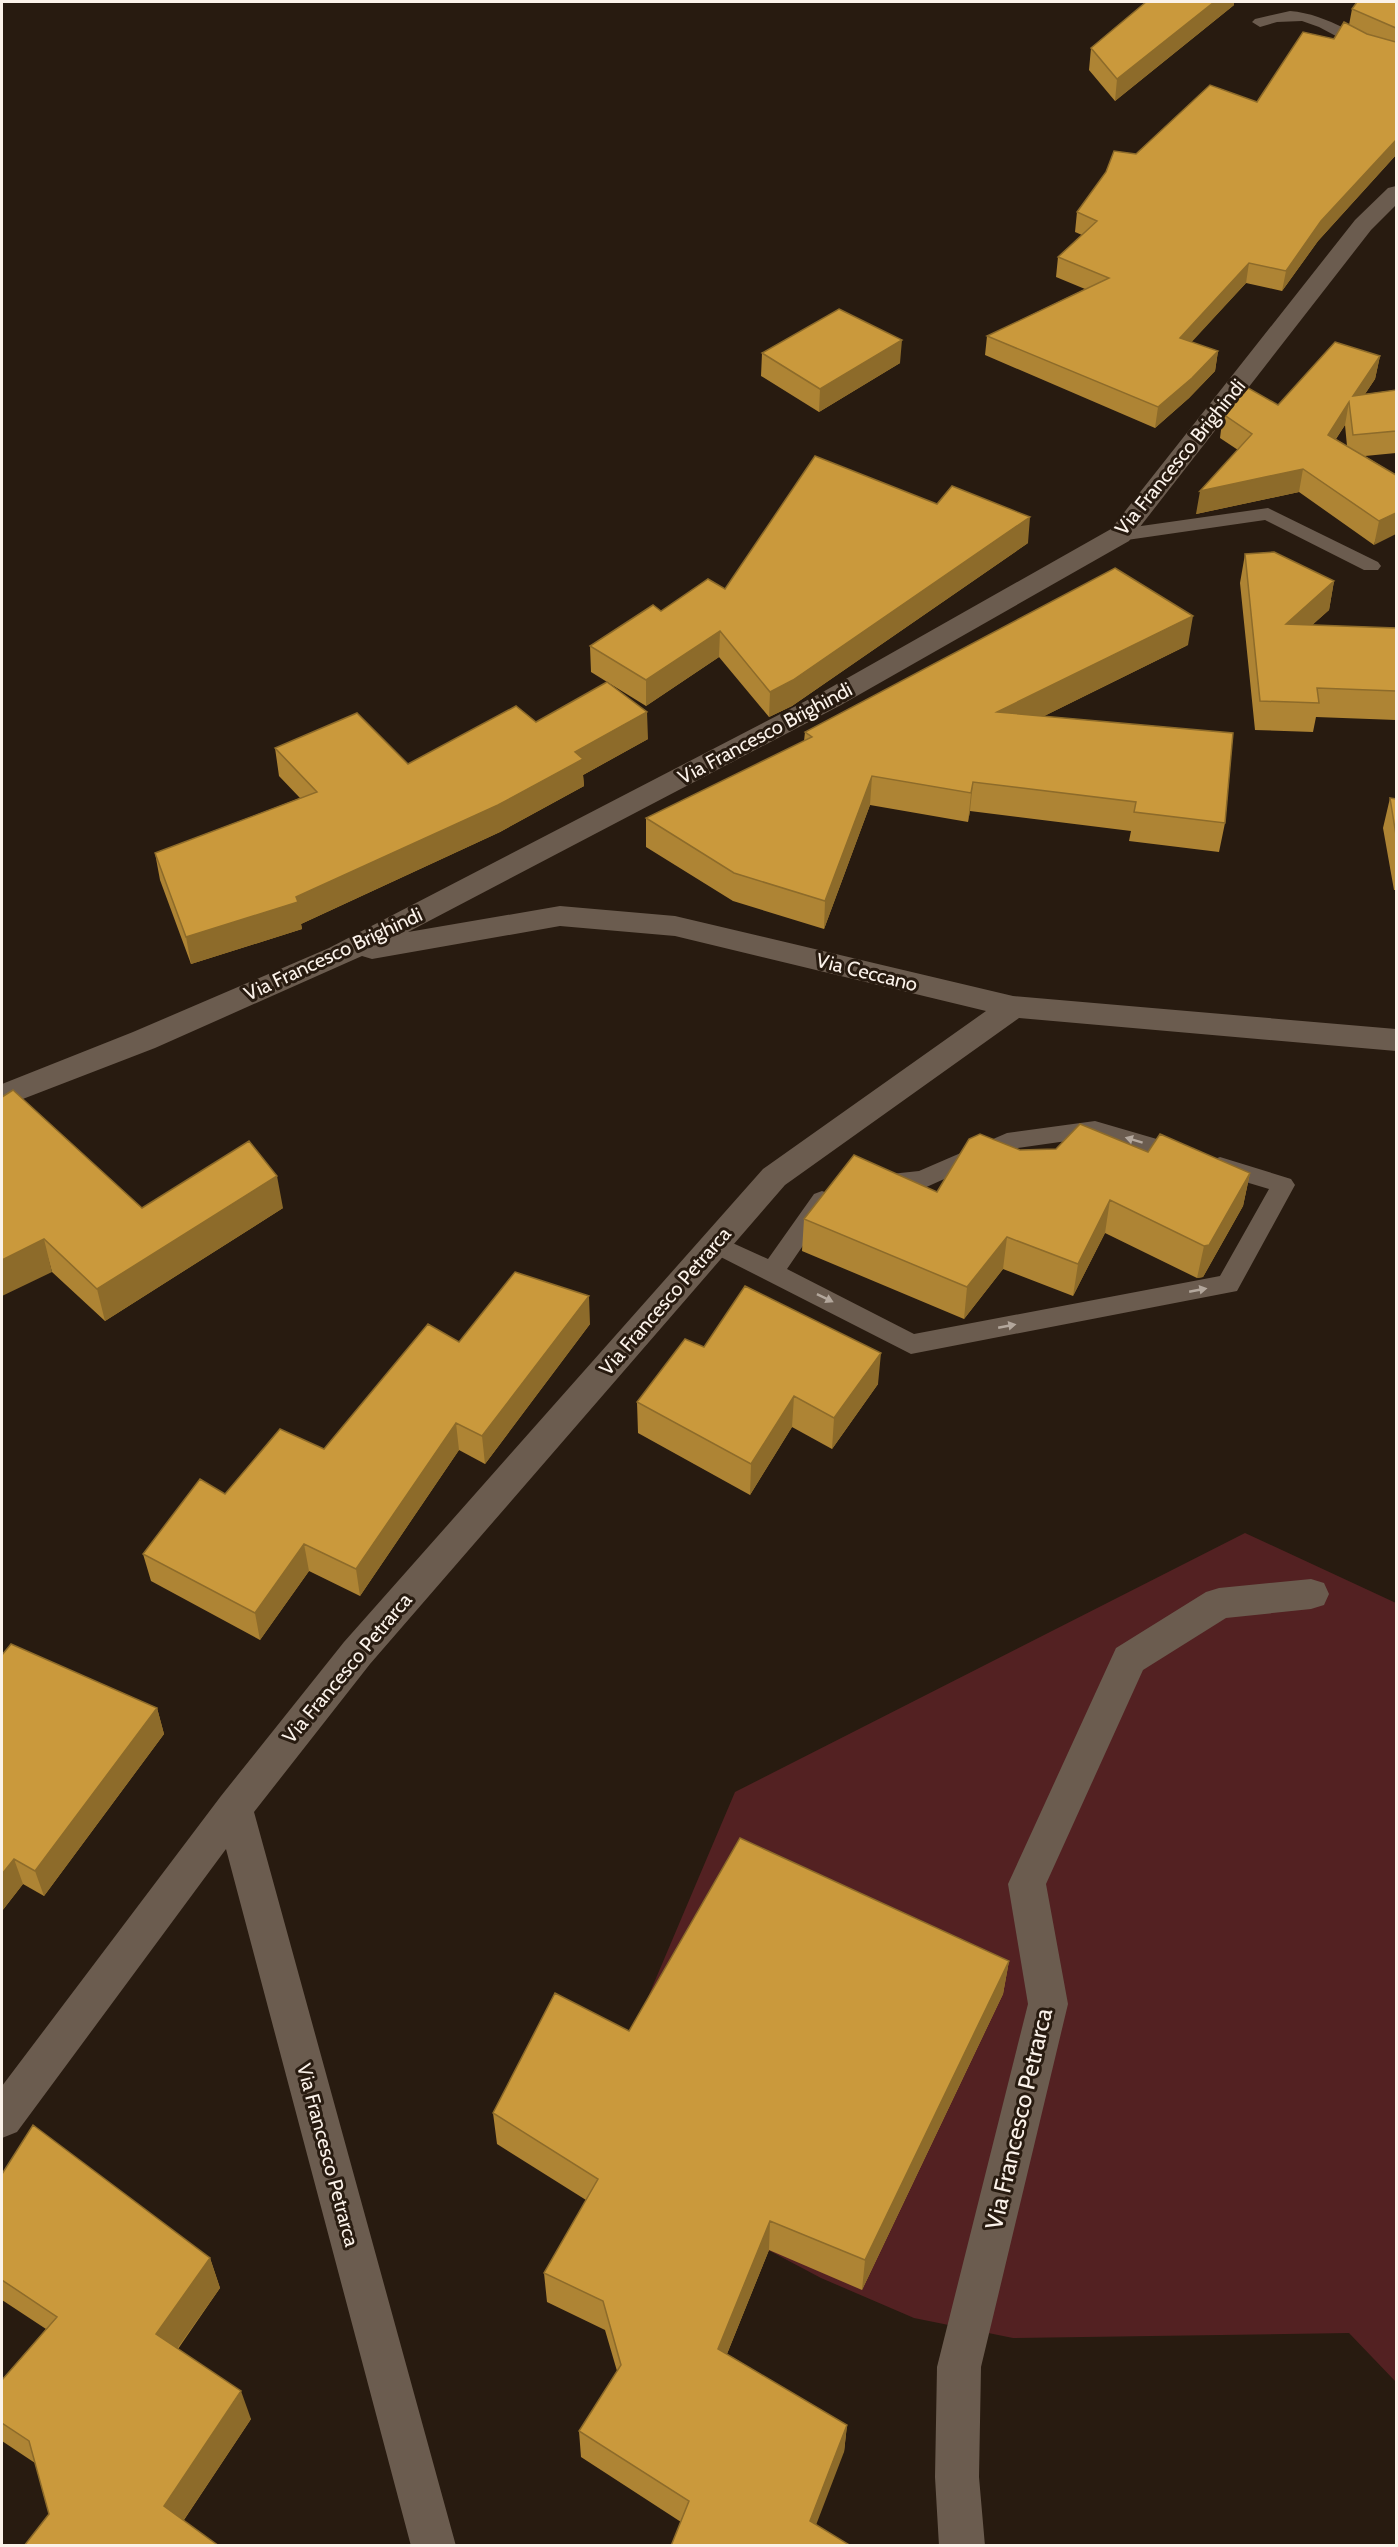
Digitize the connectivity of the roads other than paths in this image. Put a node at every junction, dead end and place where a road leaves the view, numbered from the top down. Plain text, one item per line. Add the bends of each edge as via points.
1 (1260, 22) dead end
2 (1396, 56) edge
3 (1396, 193) edge
4 (1120, 535) junction
5 (1371, 566) dead end
6 (340, 955) junction
7 (1013, 1007) junction
8 (1396, 1040) edge
9 (2, 1096) edge
10 (715, 1244) junction
11 (772, 1272) junction
12 (1311, 1594) dead end
13 (234, 1808) junction
14 (2, 2118) edge
15 (434, 2546) edge
16 (962, 2546) edge

1 - 2 lane via 1279,15 1316,19 1362,45
3 - 4 street, Via Francesco Brighindi via 1363,225
4 - 5 lane via 1268,514
4 - 6 street, Via Francesco Brighindi via 831,699
6 - 7 street, Via Ceccano via 560,916 675,926
6 - 9 street, Via Francesco Brighindi
7 - 8 street, Via Ceccano
7 - 10 street, Via Francesco Petrarca via 774,1177
10 - 11 lane
10 - 13 street, Via Francesco Petrarca via 357,1653
11 -> 11 lane via 911,1344 1228,1284 1283,1185 1095,1129 1007,1141 922,1180 848,1179 824,1198
12 - 16 street, Via Francesco Petrarca via 1219,1603 1129,1659 1027,1884 1048,2004 959,2367 957,2477
13 - 14 street
13 - 15 street, Via Francesco Petrarca

